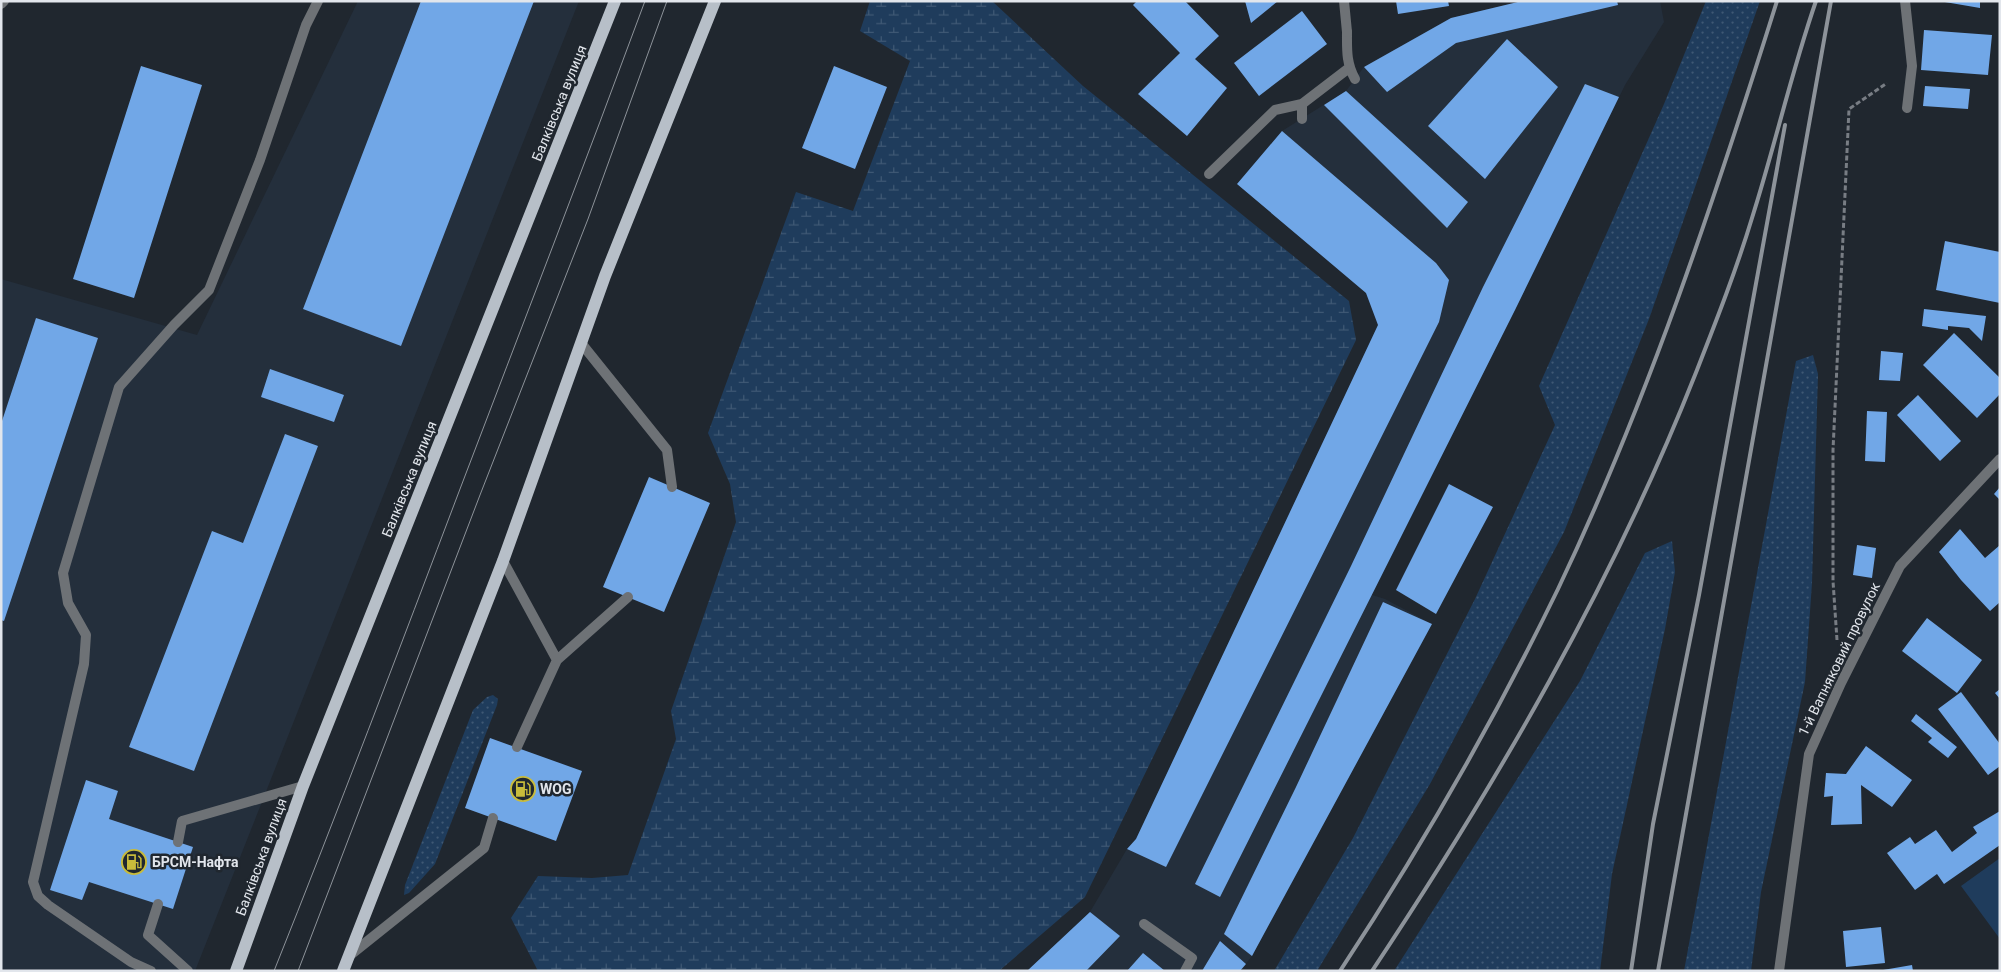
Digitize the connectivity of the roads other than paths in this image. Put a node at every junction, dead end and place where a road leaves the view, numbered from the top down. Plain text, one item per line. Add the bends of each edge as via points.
1 (4, 1) edge
2 (318, 1) edge
3 (615, 1) edge
4 (716, 1) edge
5 (1344, 1) edge
6 (1906, 1) edge
7 (1, 4) edge
8 (1349, 68) junction
9 (1354, 79) dead end
10 (1302, 104) junction
11 (1907, 108) dead end
12 (1302, 118) dead end
13 (1209, 174) dead end
14 (581, 343) junction
15 (2000, 459) edge
16 (672, 487) dead end
17 (503, 561) junction
18 (628, 597) dead end
19 (557, 660) junction
20 (517, 747) dead end
21 (303, 786) junction
22 (493, 818) dead end
23 (178, 842) dead end
24 (158, 904) dead end
25 (1144, 924) dead end
26 (348, 956) junction
27 (152, 971) edge
28 (188, 971) edge
29 (236, 971) edge
30 (343, 971) edge
31 (1185, 971) edge
32 (1779, 971) edge

1 - 7 street
2 - 27 street via 306,25 260,160 208,290 119,386 63,573 68,604 86,635 84,664 33,882 38,896 48,905 131,962
3 - 21 main road, Балківська вулиця
4 - 14 main road
5 - 8 street
6 - 11 street via 1912,66
8 - 9 street
8 - 10 street
10 - 12 street
10 - 13 street via 1275,110
14 - 16 street via 667,450
14 - 17 main road
15 - 32 street, 1-й Вапняковий провулок via 1900,566 1809,754
17 - 19 street
17 - 26 main road
18 - 19 street
19 - 20 street
21 - 23 street via 182,821
21 - 29 main road, Балківська вулиця
22 - 26 street via 484,848
24 - 28 street via 148,935
25 - 31 street via 1192,958
26 - 30 main road

